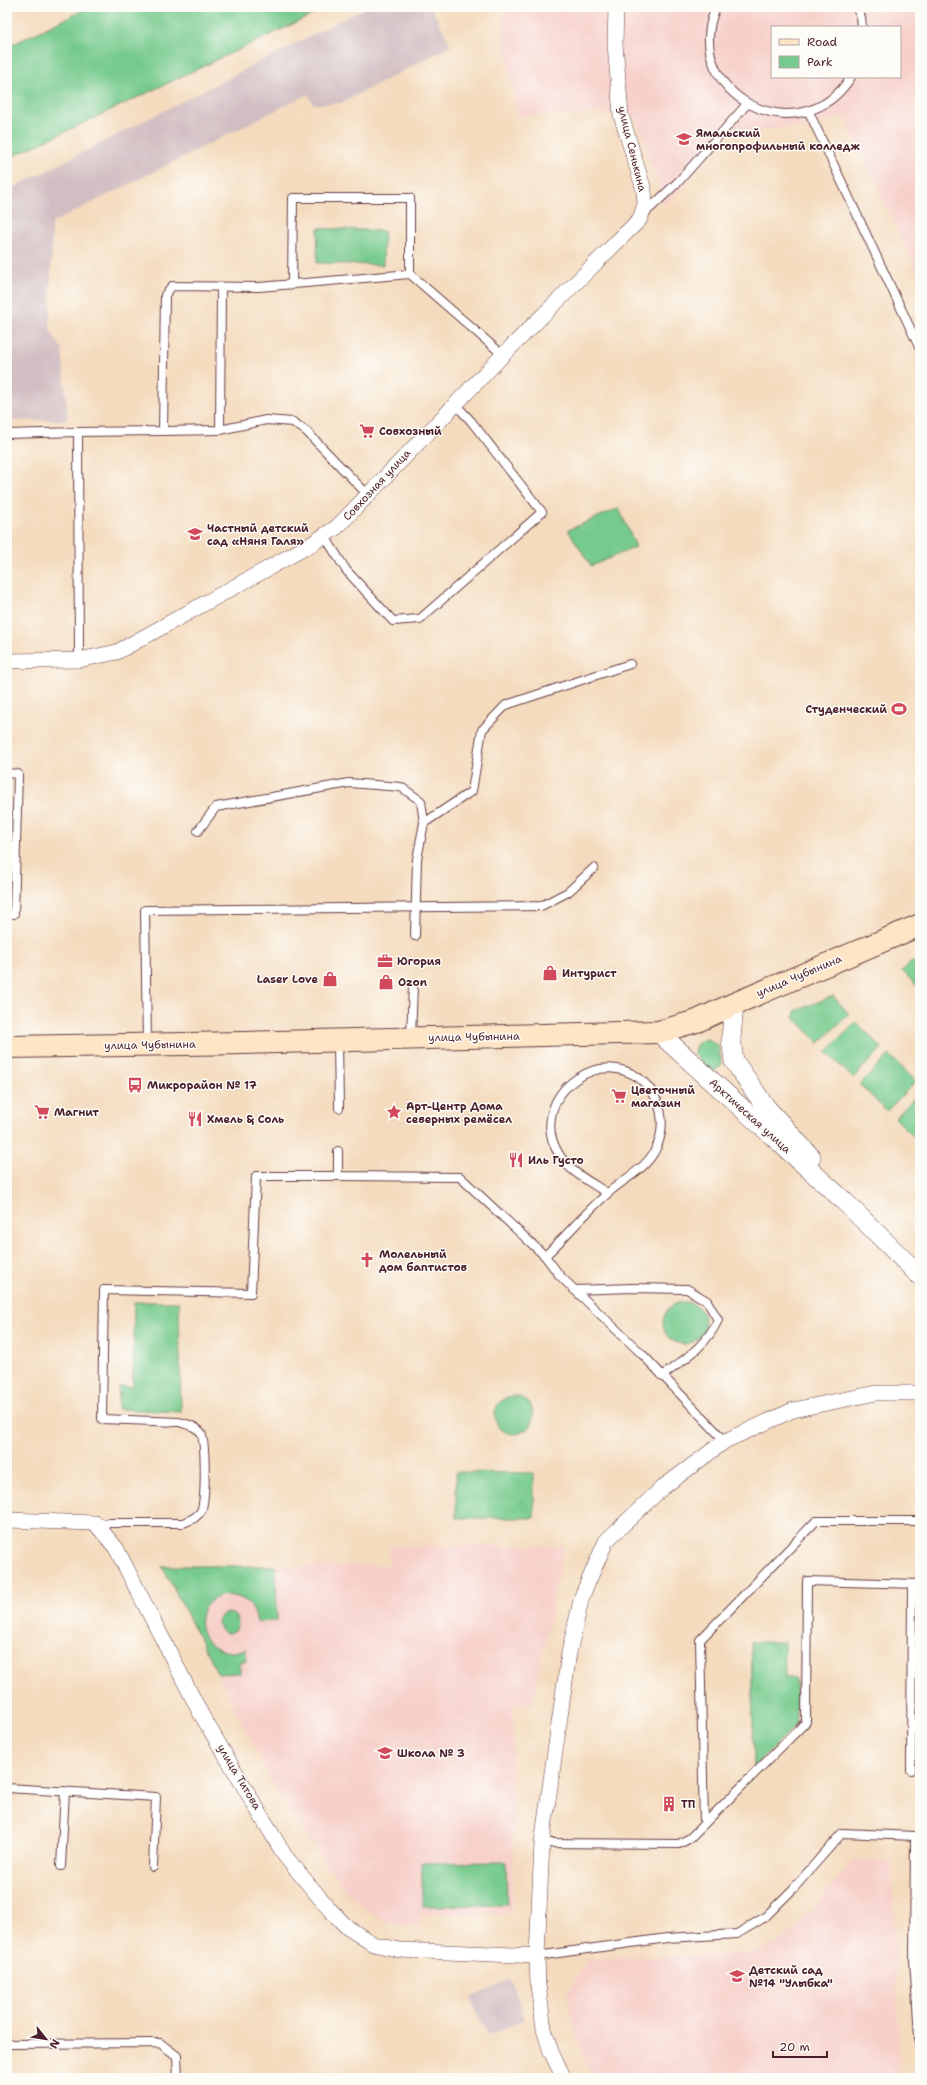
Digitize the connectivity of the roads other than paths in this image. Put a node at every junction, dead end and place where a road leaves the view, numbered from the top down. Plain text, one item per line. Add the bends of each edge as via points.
1 (616, 7) edge
2 (716, 7) edge
3 (856, 7) edge
4 (862, 26) edge
5 (850, 78) edge
6 (747, 104) junction
7 (808, 110) junction
8 (640, 219) junction
9 (410, 274) junction
10 (292, 285) junction
11 (222, 288) junction
12 (920, 349) edge
13 (503, 355) junction
14 (456, 405) junction
15 (220, 430) junction
16 (78, 432) junction
17 (163, 432) junction
18 (7, 434) edge
19 (368, 495) junction
20 (324, 535) junction
21 (79, 660) junction
22 (7, 661) edge
23 (630, 664) dead end
24 (7, 773) edge
25 (424, 823) junction
26 (198, 831) dead end
27 (594, 868) dead end
28 (417, 907) junction
29 (7, 914) edge
30 (920, 925) edge
31 (415, 936) dead end
32 (413, 986) dead end
33 (734, 1004) junction
34 (658, 1032) junction
35 (411, 1038) junction
36 (338, 1040) junction
37 (147, 1044) junction
38 (7, 1047) edge
39 (339, 1108) dead end
40 (338, 1151) dead end
41 (338, 1176) junction
42 (607, 1193) junction
43 (843, 1200) junction
44 (545, 1256) junction
45 (920, 1276) edge
46 (575, 1290) junction
47 (662, 1376) junction
48 (920, 1393) edge
49 (725, 1441) junction
50 (7, 1520) edge
51 (920, 1521) edge
52 (95, 1523) junction
53 (916, 1585) edge
54 (910, 1770) dead end
55 (7, 1788) edge
56 (65, 1791) junction
57 (704, 1824) junction
58 (918, 1836) edge
59 (542, 1843) junction
60 (62, 1866) dead end
61 (153, 1867) dead end
62 (536, 1956) junction
63 (7, 2044) edge
64 (920, 2050) edge
65 (178, 2078) edge
66 (564, 2078) edge

1 - 8 street, улица Сенькина via 615,44 621,115 644,190 645,204
2 - 6 lane via 711,19 709,44 715,67 728,88
3 - 4 lane
5 - 7 lane via 843,90 822,106
6 - 7 lane via 771,113 797,114
6 - 8 lane via 679,181
7 - 12 lane
8 - 13 street, Совхозная улица
9 - 10 lane
9 - 10 lane via 410,198 293,198
9 - 13 lane
10 - 11 lane
11 - 15 lane
11 - 17 lane via 172,286 165,295
13 - 14 street, Совхозная улица
14 - 19 street, Совхозная улица
14 - 20 lane via 542,512 420,619 393,622 346,570
15 - 17 lane
15 - 19 lane via 266,420 293,422 306,431
16 - 17 lane
16 - 18 lane
16 - 21 lane
19 - 20 street, Совхозная улица via 337,527
20 - 21 street, Совхозная улица via 118,652
21 - 22 street, Совхозная улица
23 - 25 lane via 506,705 482,730 472,791
24 - 29 lane via 18,774 14,914
25 - 26 lane via 421,801 401,787 349,783 216,807
25 - 28 lane via 417,859
27 - 28 lane via 568,892 541,906
28 - 31 lane
28 - 37 lane via 144,910
30 - 33 main road, улица Чубынина
32 - 35 lane
33 - 34 main road, улица Чубынина via 697,1021
33 - 43 street, Арктическая улица via 731,1039 734,1061 765,1106 813,1159
34 - 35 main road, улица Чубынина
34 - 43 street, Арктическая улица
35 - 36 main road, улица Чубынина
36 - 37 main road, улица Чубынина
36 - 39 lane
37 - 38 main road, улица Чубынина
40 - 41 lane
41 - 44 lane via 460,1177
41 - 52 lane via 256,1176 251,1293 104,1290 102,1419 179,1422 191,1425 200,1432 204,1445 203,1498 201,1512 183,1523
42 - 42 lane via 639,1172 651,1157 659,1141 662,1121 660,1104 648,1086 636,1076 619,1069 601,1068 579,1075 558,1096 551,1116 550,1131 560,1157 582,1177
42 - 44 lane
43 - 45 street, Арктическая улица
44 - 46 lane
46 - 47 lane
46 - 47 lane via 687,1289 707,1301 718,1320 713,1332 700,1348
47 - 49 lane
48 - 49 street via 876,1393 793,1410
49 - 59 street via 662,1488 606,1542 582,1596 571,1646
50 - 52 street
51 - 57 lane via 816,1522 700,1640
52 - 62 street, улица Титова via 116,1548 201,1714 285,1856 348,1928 373,1944 400,1950
53 - 54 lane
53 - 57 lane via 807,1581 806,1722
55 - 56 lane
56 - 60 lane
56 - 61 lane via 156,1797
57 - 59 lane via 690,1838 679,1844
58 - 62 lane via 842,1833 794,1889 765,1917 737,1934 667,1938
58 - 64 lane via 914,1960
59 - 62 street
62 - 66 street via 544,2029 551,2052
63 - 65 lane via 160,2043 177,2056

